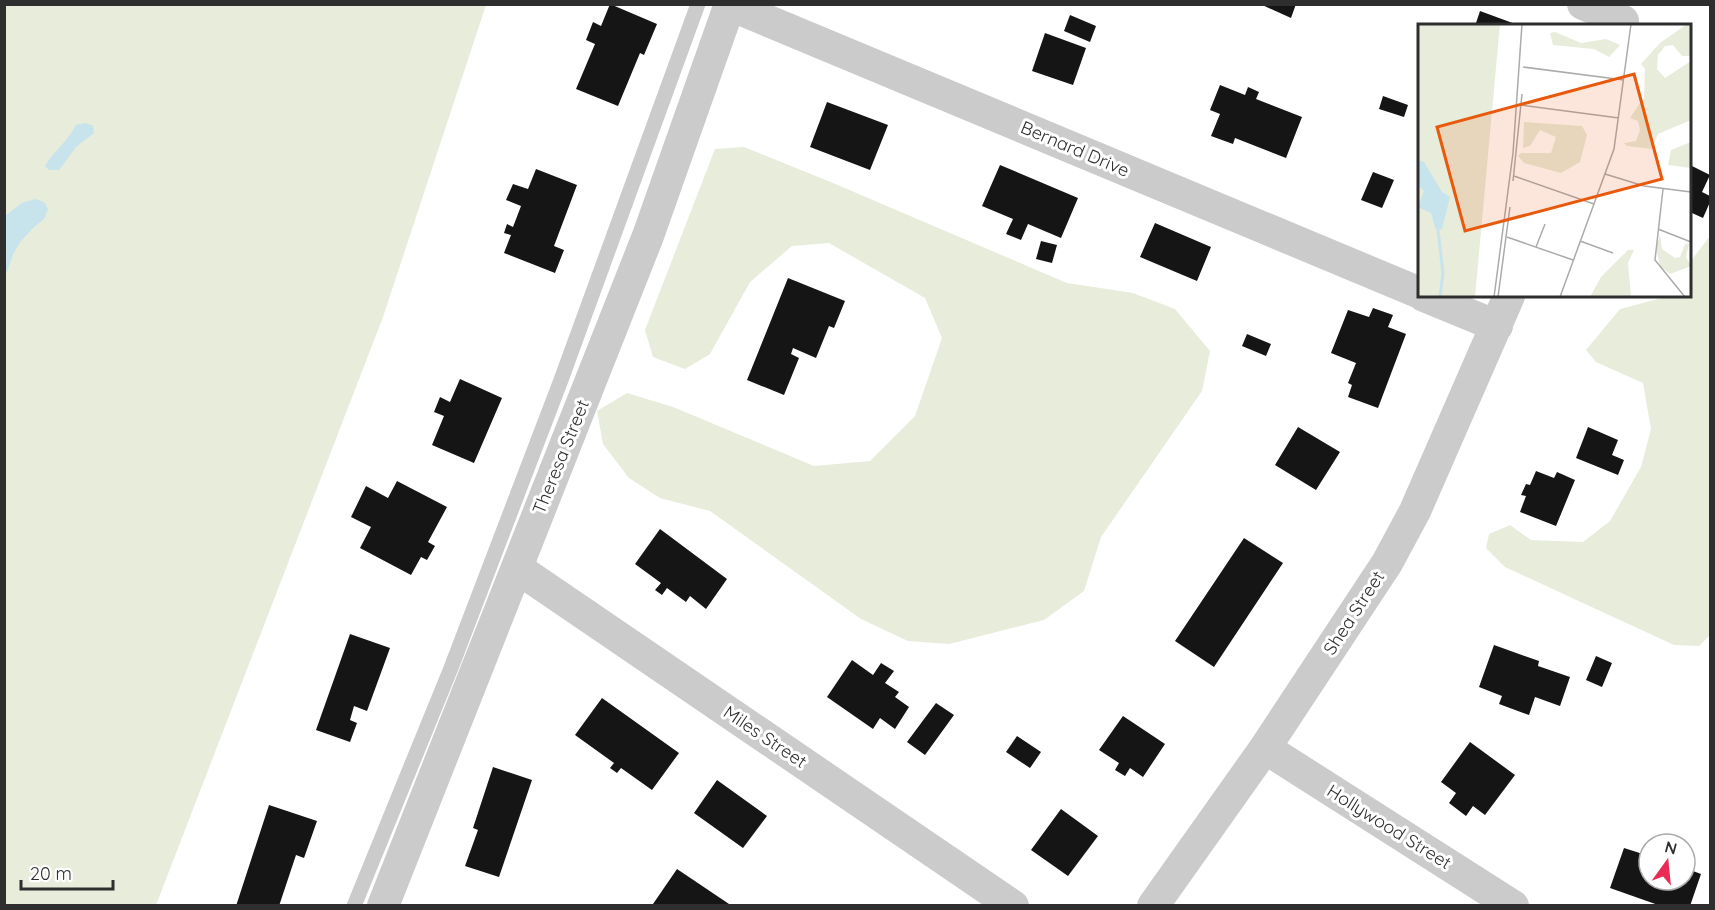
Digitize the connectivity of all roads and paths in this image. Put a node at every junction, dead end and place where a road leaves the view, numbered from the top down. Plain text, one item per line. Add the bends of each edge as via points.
1 (698, 4) edge
2 (1583, 4) edge
3 (730, 5) edge
4 (1625, 17) edge
5 (1418, 293) edge
6 (1426, 297) edge
7 (1509, 297) edge
8 (1497, 326) junction
9 (517, 568) junction
10 (1265, 748) junction
11 (354, 906) edge
12 (383, 906) edge
13 (1012, 906) edge
14 (1153, 906) edge
15 (1513, 906) edge

1 - 11 lane via 561,380
2 - 4 street
3 - 5 street, Bernard Drive
3 - 9 street, Theresa Street via 648,236
6 - 8 street
7 - 8 street, Shea Street
8 - 10 street, Shea Street via 1415,511 1387,563
9 - 12 street, Theresa Street
9 - 13 street, Miles Street
10 - 14 street, Shea Street
10 - 15 street, Hollywood Street

